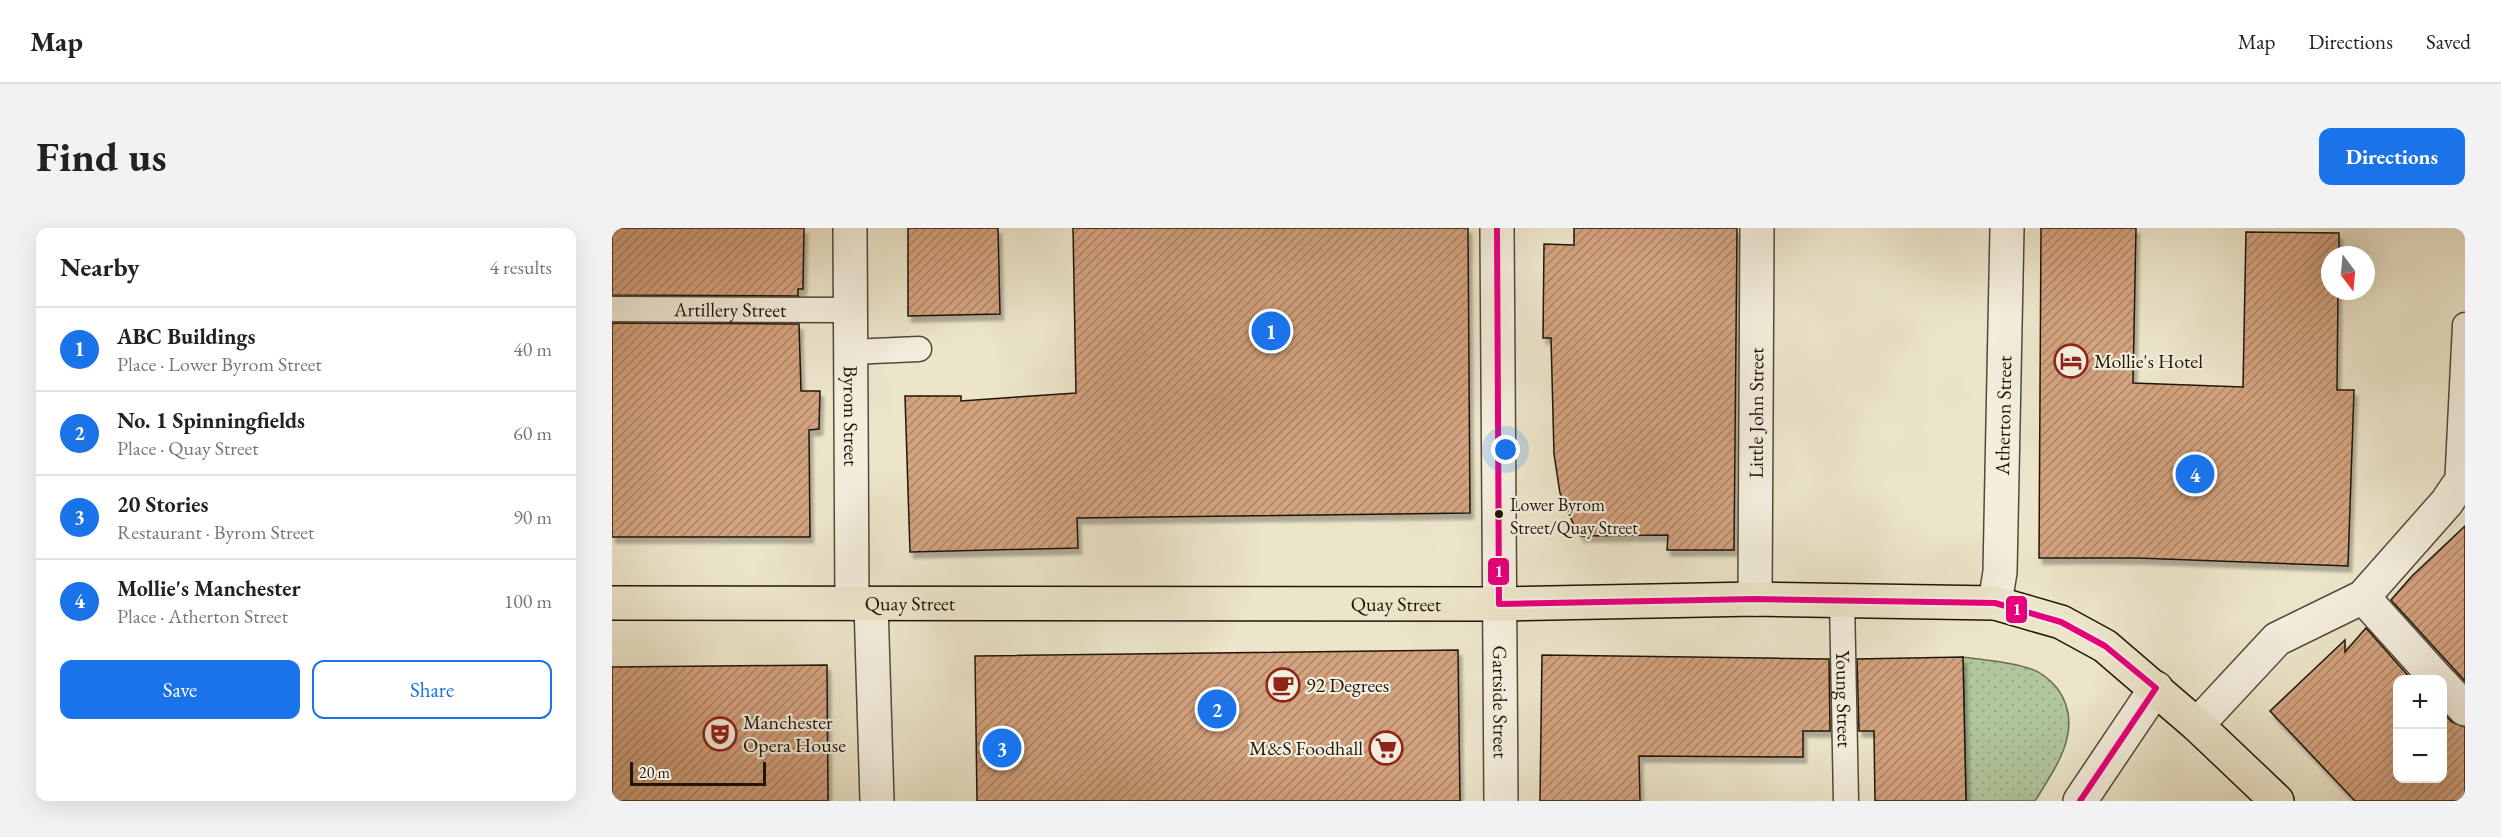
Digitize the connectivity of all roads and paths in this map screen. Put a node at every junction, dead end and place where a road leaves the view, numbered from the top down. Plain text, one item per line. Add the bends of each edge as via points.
1 (850, 228) edge
2 (1497, 228) edge
3 (1757, 228) edge
4 (2007, 228) edge
5 (612, 309) edge
6 (849, 310) junction
7 (2465, 325) edge
8 (919, 349) dead end
9 (850, 352) junction
10 (2461, 487) edge
11 (2363, 597) junction
12 (1755, 599) junction
13 (1842, 599) junction
14 (612, 603) edge
15 (862, 603) junction
16 (1995, 603) junction
17 (1499, 604) junction
18 (2433, 675) edge
19 (2156, 688) junction
20 (2447, 689) edge
21 (2465, 709) edge
22 (2197, 725) junction
23 (877, 801) edge
24 (1501, 801) edge
25 (1845, 801) edge
26 (2080, 801) edge
27 (2277, 801) edge

1 - 6 street, Byrom Street
2 - 17 street, Gartside Street
3 - 12 street, Little John Street
4 - 16 street, Atherton Street via 2000,572
5 - 6 lane, Artillery Street
6 - 9 street, Byrom Street
7 - 10 lane
8 - 9 lane
9 - 15 street, Byrom Street
10 - 11 street
11 - 18 street
11 - 22 street via 2277,639
12 - 13 main road, Quay Street
12 - 17 main road, Quay Street
13 - 16 main road, Quay Street
13 - 25 lane, Young Street
14 - 15 main road, Quay Street
15 - 17 main road, Quay Street
15 - 23 street, Byrom Street
16 - 19 main road, Quay Street via 2061,622 2105,646
17 - 24 street, Gartside Street
19 - 22 main road, Quay Street
19 - 26 street
20 - 21 street
22 - 27 main road, Quay Street

